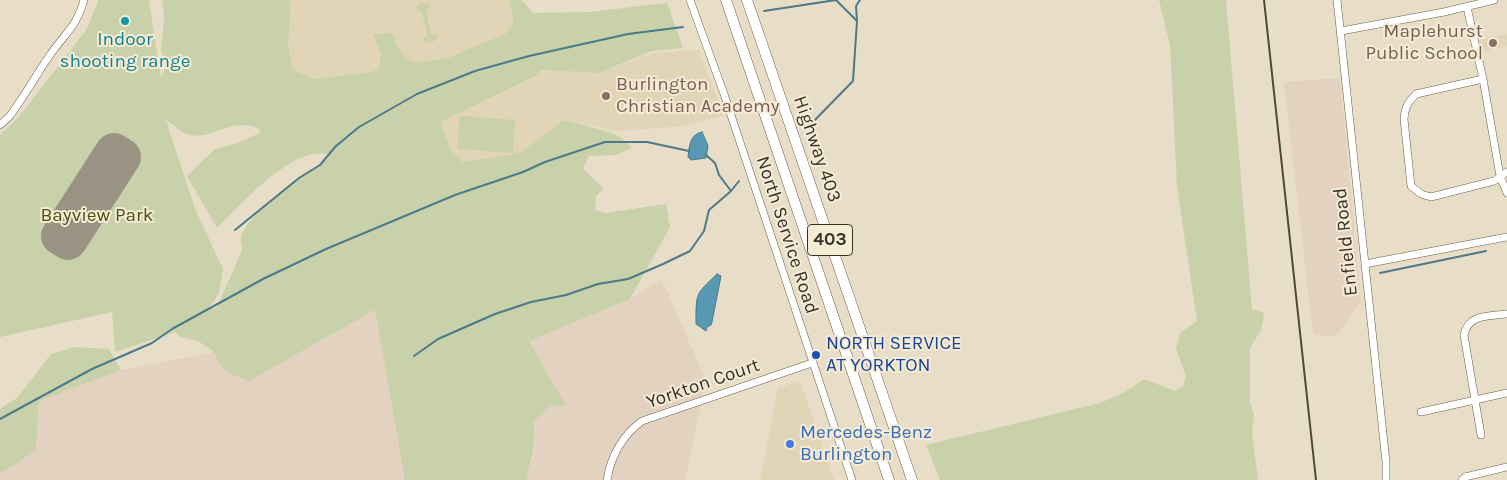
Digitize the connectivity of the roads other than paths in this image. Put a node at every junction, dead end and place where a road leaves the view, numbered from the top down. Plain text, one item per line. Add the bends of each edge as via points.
1 (84, 0) edge
2 (690, 0) edge
3 (726, 0) edge
4 (747, 0) edge
5 (1337, 0) edge
6 (1494, 0) edge
7 (1467, 7) junction
8 (1341, 32) junction
9 (1483, 79) junction
10 (0, 125) edge
11 (1504, 174) edge
12 (1507, 193) edge
13 (1507, 237) edge
14 (1365, 264) junction
15 (1507, 314) edge
16 (812, 363) junction
17 (1507, 393) edge
18 (1474, 400) junction
19 (1421, 412) dead end
20 (1480, 434) dead end
21 (1507, 467) edge
22 (607, 480) edge
23 (852, 480) edge
24 (889, 480) edge
25 (912, 480) edge
26 (1386, 480) edge
27 (1462, 480) edge

1 - 10 street via 72,29 51,52 10,117
2 - 16 street, North Service Road
3 - 24 highway, Highway 403 / 403
4 - 25 highway, Highway 403 / 403
5 - 8 street, Enfield Road
6 - 7 street
7 - 8 street
7 - 9 street
8 - 14 street, Enfield Road
9 - 11 street
9 - 11 street via 1416,94 1409,100 1404,118 1411,186 1431,197 1494,181
11 - 12 street
13 - 14 street
14 - 26 street, Enfield Road
15 - 18 street via 1472,320 1466,326 1464,335
16 - 22 street, Yorkton Court via 642,421 623,438 614,453
16 - 23 street, North Service Road
17 - 18 street
18 - 19 street
18 - 20 street
21 - 27 street

